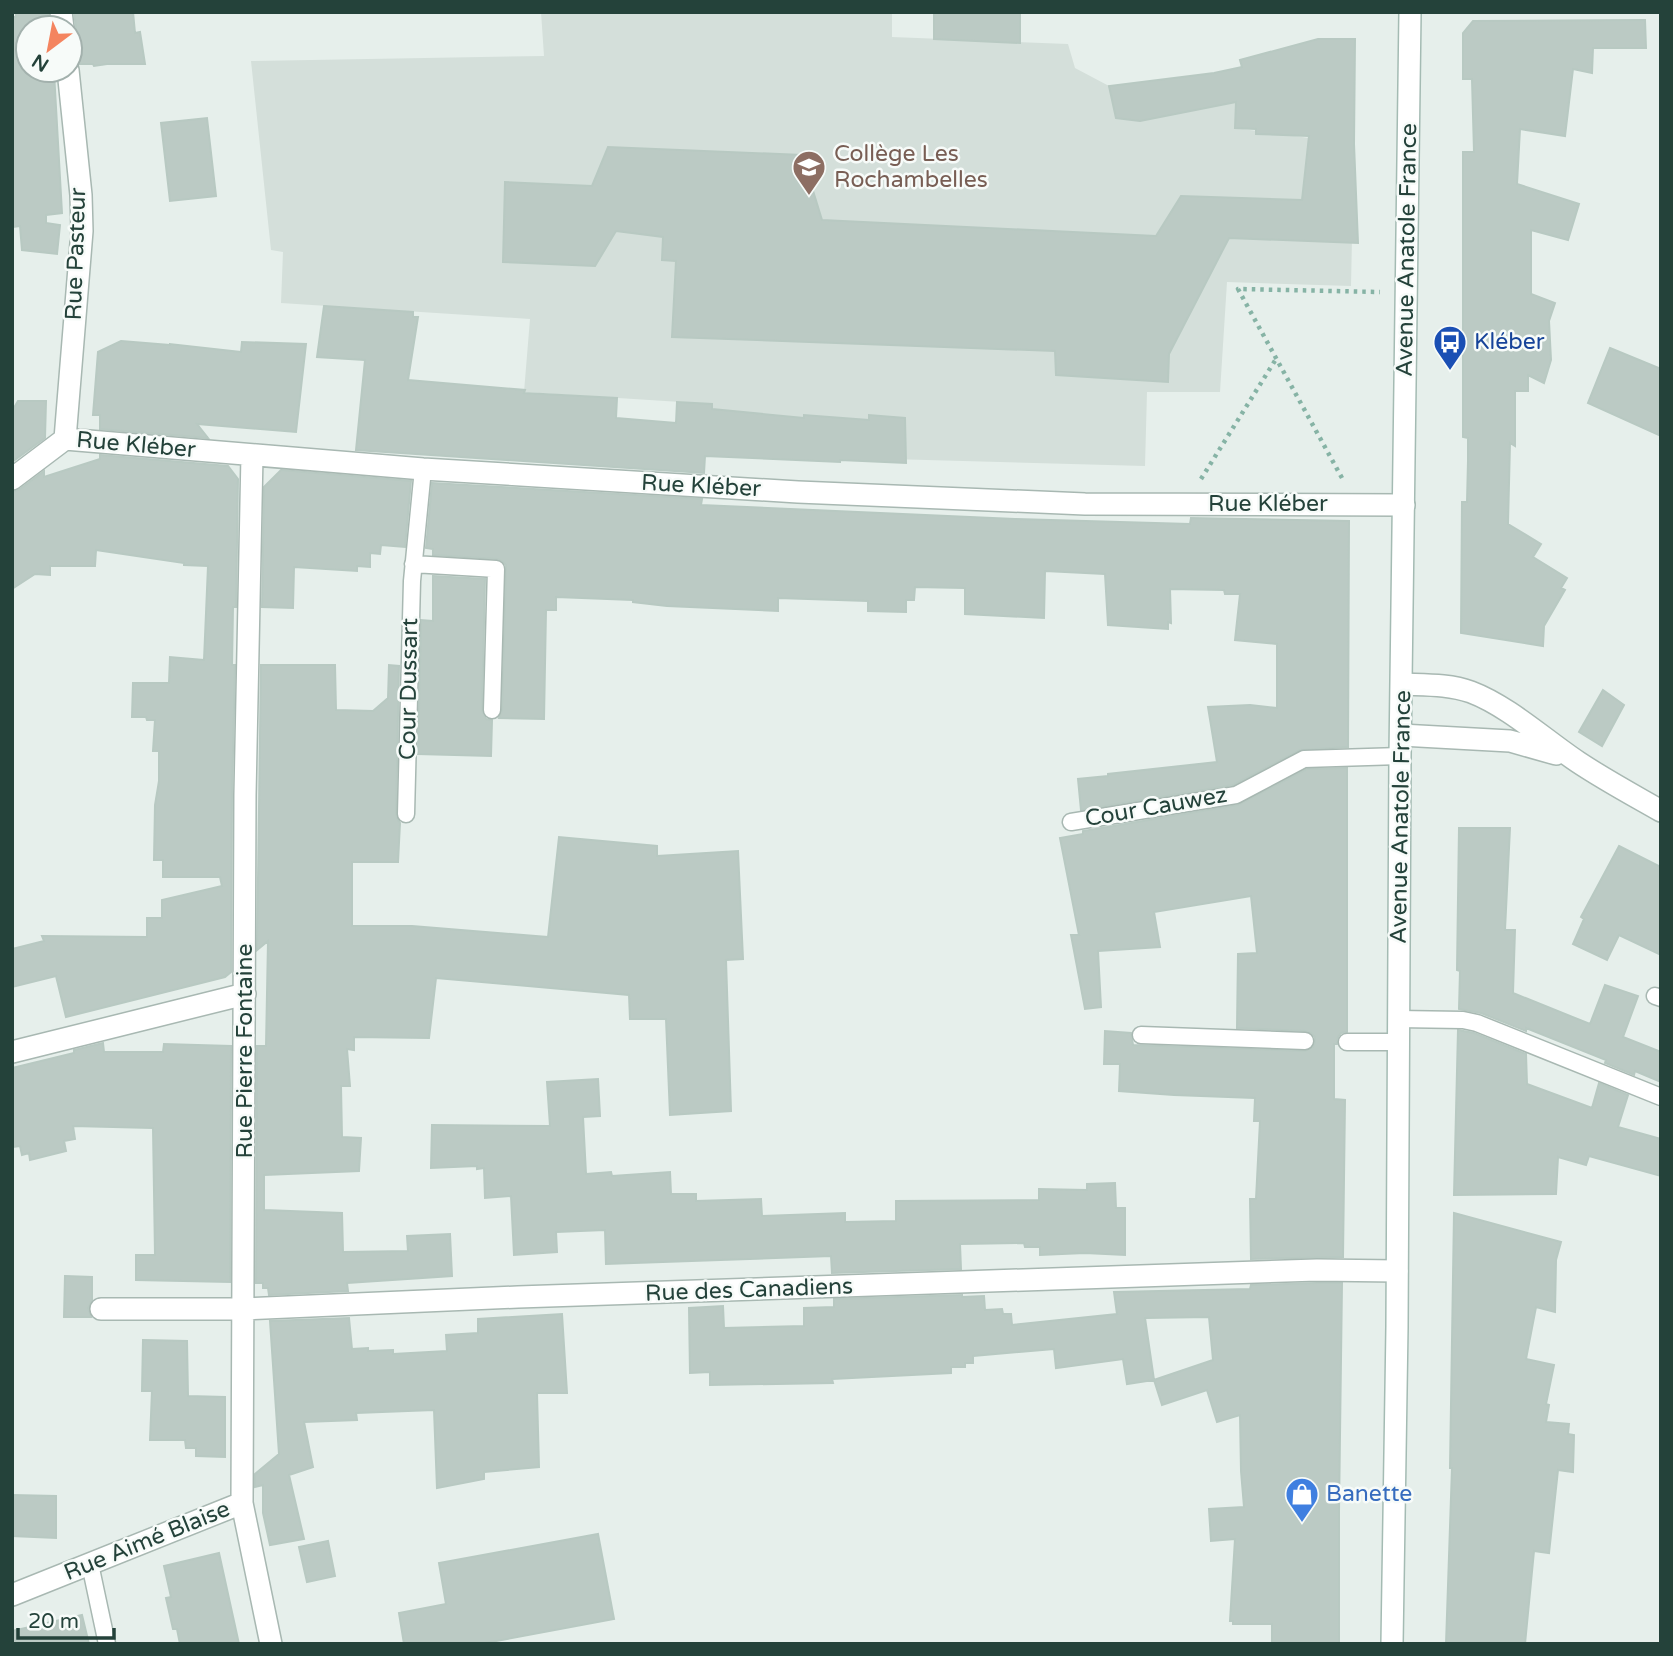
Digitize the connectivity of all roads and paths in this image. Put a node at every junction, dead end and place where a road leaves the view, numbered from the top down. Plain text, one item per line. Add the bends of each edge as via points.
1 (1410, 12) edge
2 (69, 84) edge
3 (1407, 292) junction
4 (1276, 359) junction
5 (65, 439) junction
6 (252, 455) junction
7 (423, 469) junction
8 (12, 478) edge
9 (1185, 503) junction
10 (1356, 504) junction
11 (1404, 505) junction
12 (412, 564) junction
13 (1402, 684) junction
14 (492, 710) dead end
15 (1401, 746) junction
16 (1580, 764) junction
17 (1661, 811) edge
18 (406, 814) dead end
19 (1071, 822) dead end
20 (245, 994) junction
21 (1398, 1019) junction
22 (1141, 1035) dead end
23 (1305, 1041) dead end
24 (1347, 1042) dead end
25 (1398, 1042) junction
26 (12, 1052) edge
27 (1661, 1097) edge
28 (1396, 1271) junction
29 (244, 1308) junction
30 (101, 1309) dead end
31 (242, 1503) junction
32 (90, 1564) junction
33 (12, 1595) edge
34 (107, 1644) edge
35 (271, 1644) edge
36 (1392, 1644) edge

1 - 3 street, Avenue Anatole France
2 - 5 street, Rue Pasteur via 82,231
3 - 4 path via 1238,289
3 - 11 street, Avenue Anatole France
4 - 9 path
4 - 10 path
5 - 6 street, Rue Kléber
5 - 8 street, Rue Kléber
6 - 7 street, Rue Kléber
6 - 20 street, Rue Pierre Fontaine
7 - 9 street, Rue Kléber via 812,493 1085,504
7 - 12 lane, Cour Dussart
9 - 10 street, Rue Kléber
10 - 11 street, Rue Kléber
11 - 13 street, Avenue Anatole France
12 - 14 lane via 496,569
12 - 18 lane, Cour Dussart
13 - 15 street, Avenue Anatole France
13 - 16 street via 1471,692
15 - 16 street via 1510,741
15 - 19 lane, Cour Cauwez via 1304,759 1236,795
15 - 21 street, Avenue Anatole France
16 - 17 street
20 - 26 street
20 - 29 street, Rue Pierre Fontaine
21 - 25 street, Avenue Anatole France
21 - 27 lane via 1477,1023
22 - 23 lane
24 - 25 lane
25 - 28 street, Avenue Anatole France
28 - 29 street, Rue des Canadiens via 1303,1270
28 - 36 street, Avenue Anatole France
29 - 30 street, Rue des Canadiens
29 - 31 street, Rue Pierre Fontaine
31 - 32 street, Rue Aimé Blaise
31 - 35 street, Rue Pierre Fontaine
32 - 33 street, Rue Aimé Blaise
32 - 34 lane

